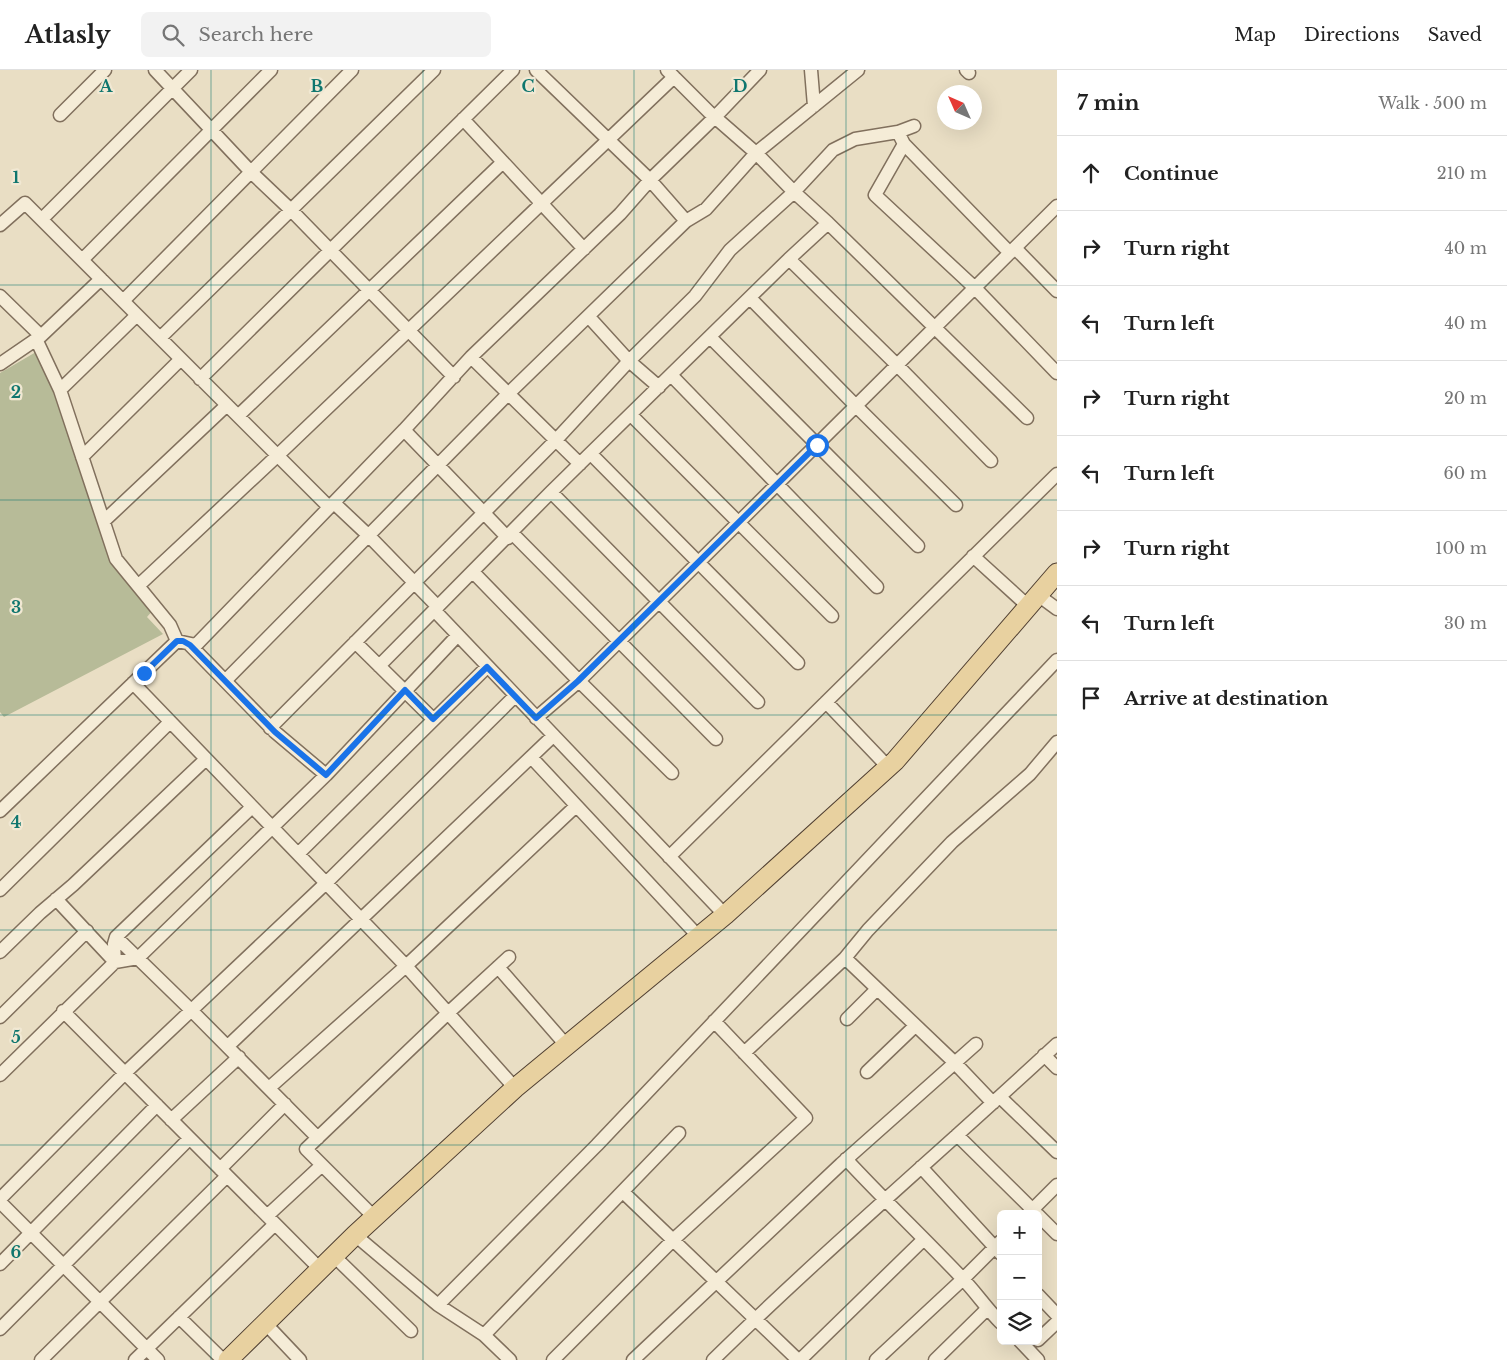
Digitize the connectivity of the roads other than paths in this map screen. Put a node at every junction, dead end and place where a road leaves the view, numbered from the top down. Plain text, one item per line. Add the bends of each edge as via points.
1 (105, 70) edge
2 (156, 70) edge
3 (191, 70) edge
4 (271, 70) edge
5 (352, 70) edge
6 (434, 70) edge
7 (513, 70) edge
8 (536, 70) edge
9 (760, 70) edge
10 (811, 70) edge
11 (858, 70) edge
12 (966, 70) edge
13 (970, 70) edge
14 (670, 73) edge
15 (173, 88) junction
16 (814, 106) junction
17 (60, 115) dead end
18 (715, 118) junction
19 (463, 120) junction
20 (914, 126) dead end
21 (212, 130) junction
22 (901, 138) junction
23 (607, 139) junction
24 (756, 154) junction
25 (503, 162) junction
26 (251, 172) junction
27 (650, 180) junction
28 (794, 192) junction
29 (542, 204) junction
30 (291, 210) junction
31 (1055, 212) edge
32 (42, 219) junction
33 (686, 221) junction
34 (828, 223) junction
35 (0, 225) edge
36 (584, 248) junction
37 (330, 250) junction
38 (1012, 251) junction
39 (789, 259) junction
40 (82, 260) junction
41 (101, 279) junction
42 (975, 288) junction
43 (368, 290) junction
44 (1057, 291) edge
45 (0, 296) edge
46 (750, 298) junction
47 (123, 301) junction
48 (137, 315) junction
49 (589, 317) junction
50 (935, 327) junction
51 (408, 331) junction
52 (710, 337) junction
53 (38, 338) junction
54 (160, 338) junction
55 (471, 357) junction
56 (181, 360) junction
57 (629, 361) junction
58 (0, 364) edge
59 (897, 365) junction
60 (1057, 373) edge
61 (671, 375) junction
62 (454, 377) junction
63 (200, 378) junction
64 (659, 387) junction
65 (60, 390) junction
66 (509, 393) junction
67 (227, 405) junction
68 (856, 406) junction
69 (239, 415) junction
70 (631, 416) junction
71 (1027, 418) dead end
72 (404, 430) junction
73 (556, 440) junction
74 (817, 445) junction
75 (591, 454) junction
76 (278, 455) junction
77 (82, 457) junction
78 (992, 461) dead end
79 (580, 464) junction
80 (438, 466) junction
81 (1057, 474) edge
82 (777, 484) junction
83 (551, 492) junction
84 (332, 505) junction
85 (956, 505) dead end
86 (483, 513) junction
87 (104, 521) junction
88 (738, 523) junction
89 (510, 535) junction
90 (369, 536) junction
91 (918, 546) dead end
92 (973, 556) junction
93 (698, 562) junction
94 (473, 572) junction
95 (1057, 573) edge
96 (414, 582) junction
97 (138, 586) junction
98 (877, 586) dead end
99 (1034, 601) junction
100 (658, 602) junction
101 (436, 608) junction
102 (1057, 609) edge
103 (832, 616) dead end
104 (458, 635) junction
105 (177, 641) junction
106 (618, 641) junction
107 (355, 642) junction
108 (190, 645) junction
109 (1057, 660) edge
110 (798, 663) dead end
111 (379, 666) junction
112 (487, 667) junction
113 (578, 681) junction
114 (225, 682) junction
115 (134, 683) junction
116 (405, 690) junction
117 (515, 696) junction
118 (758, 702) dead end
119 (826, 702) junction
120 (536, 718) junction
121 (433, 719) junction
122 (170, 722) junction
123 (270, 728) junction
124 (553, 736) junction
125 (716, 739) dead end
126 (1057, 742) edge
127 (531, 757) junction
128 (206, 759) junction
129 (888, 767) junction
130 (672, 773) dead end
131 (326, 775) junction
132 (252, 806) junction
133 (576, 806) junction
134 (0, 812) edge
135 (272, 828) junction
136 (298, 854) junction
137 (669, 857) junction
138 (326, 883) junction
139 (0, 890) edge
140 (56, 899) junction
141 (725, 915) junction
142 (360, 919) junction
143 (87, 931) junction
144 (698, 936) junction
145 (116, 937) junction
146 (0, 952) edge
147 (138, 958) junction
148 (509, 958) dead end
149 (845, 958) junction
150 (115, 962) junction
151 (406, 966) junction
152 (498, 967) junction
153 (878, 989) junction
154 (192, 1010) junction
155 (63, 1011) junction
156 (448, 1012) junction
157 (0, 1017) edge
158 (847, 1019) dead end
159 (714, 1021) junction
160 (915, 1026) junction
161 (566, 1044) junction
162 (976, 1044) dead end
163 (1057, 1044) edge
164 (228, 1046) junction
165 (744, 1053) junction
166 (1044, 1055) junction
167 (239, 1057) junction
168 (954, 1062) junction
169 (1057, 1068) edge
170 (867, 1072) dead end
171 (125, 1074) junction
172 (0, 1075) edge
173 (269, 1088) junction
174 (515, 1088) junction
175 (996, 1100) junction
176 (285, 1104) junction
177 (157, 1105) junction
178 (172, 1120) junction
179 (678, 1133) dead end
180 (957, 1135) junction
181 (318, 1138) junction
182 (189, 1139) junction
183 (1057, 1152) edge
184 (846, 1159) junction
185 (322, 1165) junction
186 (922, 1167) junction
187 (223, 1172) junction
188 (1057, 1184) edge
189 (623, 1192) junction
190 (0, 1200) edge
191 (885, 1200) junction
192 (1031, 1210) edge
193 (1036, 1210) edge
194 (374, 1218) junction
195 (271, 1220) junction
196 (1042, 1220) edge
197 (32, 1233) junction
198 (1057, 1234) edge
199 (355, 1235) junction
200 (924, 1239) junction
201 (673, 1240) junction
202 (997, 1246) edge
203 (997, 1250) edge
204 (334, 1256) junction
205 (0, 1264) edge
206 (64, 1265) junction
207 (320, 1269) junction
208 (963, 1279) junction
209 (716, 1281) junction
210 (1042, 1300) edge
211 (100, 1301) junction
212 (438, 1304) junction
213 (987, 1309) junction
214 (1057, 1315) edge
215 (180, 1317) junction
216 (755, 1318) junction
217 (997, 1319) edge
218 (1057, 1322) edge
219 (265, 1323) junction
220 (0, 1329) edge
221 (410, 1331) dead end
222 (484, 1335) junction
223 (147, 1348) junction
224 (1032, 1350) edge
225 (48, 1357) edge
226 (503, 1358) edge
227 (231, 1359) edge
228 (135, 1360) edge
229 (158, 1360) edge
230 (300, 1360) edge
231 (553, 1360) edge
232 (634, 1360) edge
233 (713, 1360) edge
234 (799, 1360) edge
235 (876, 1360) edge
236 (935, 1360) edge

1 - 17 street
2 - 15 street
3 - 15 street
4 - 21 street
5 - 26 street
6 - 30 street
7 - 19 street
8 - 23 street
9 - 18 street
10 - 16 street
11 - 16 street
12 - 13 street via 969,73
14 - 18 street
14 - 23 street
15 - 21 street
15 - 32 street
16 - 24 street
18 - 24 street
18 - 27 street
19 - 25 street
19 - 37 street
20 - 22 street
21 - 26 street
21 - 40 street
22 - 28 street via 854,139 833,150
22 - 38 street
22 - 42 street via 875,195
23 - 27 street
23 - 29 street
24 - 28 street
24 - 33 street via 706,209
25 - 29 street
25 - 43 street
26 - 30 street
26 - 47 street
27 - 33 street
27 - 36 street
28 - 34 street
28 - 57 street via 730,250 695,296
29 - 36 street
29 - 51 street
30 - 37 street
30 - 54 street
31 - 38 street
32 - 35 street via 25,203
32 - 40 street
33 - 49 street
34 - 39 street
34 - 50 street
36 - 55 street
37 - 43 street
37 - 63 street
38 - 42 street
38 - 44 street
39 - 46 street
39 - 59 street
40 - 41 street
41 - 47 street
41 - 53 street
42 - 50 street
42 - 60 street
43 - 51 street
43 - 69 street
45 - 53 street
46 - 52 street
46 - 68 street
47 - 48 street
48 - 54 street
48 - 65 street
49 - 57 street
49 - 66 street
50 - 59 street
50 - 71 street
51 - 62 street
51 - 76 street
52 - 61 street
52 - 74 street
53 - 58 street
53 - 65 street
54 - 56 street
55 - 62 street
55 - 66 street
56 - 63 street
56 - 77 street
57 - 64 street
57 - 73 street
59 - 68 street
59 - 78 street
61 - 64 street
61 - 82 street
62 - 72 street
63 - 67 street
64 - 70 street
65 - 77 street
66 - 73 street
66 - 80 street
67 - 69 street
67 - 87 street
68 - 74 street
68 - 85 street
69 - 76 street
70 - 75 street
70 - 88 street
72 - 80 street
72 - 84 street
73 - 79 street
73 - 86 street
74 - 82 street
74 - 91 street
75 - 79 street
75 - 93 street
76 - 84 street
76 - 97 street
77 - 87 street
79 - 83 street
80 - 86 street
80 - 90 street
81 - 92 street
82 - 88 street
82 - 98 street
83 - 89 street
83 - 100 street
84 - 90 street
84 - 108 street via 196,645
86 - 89 street
86 - 96 street
87 - 97 street via 116,559
88 - 93 street
88 - 103 street
89 - 94 street
89 - 106 street
90 - 96 street
90 - 114 street
92 - 99 street
92 - 119 street
93 - 100 street
93 - 110 street
94 - 101 street
94 - 113 street
95 - 99 main road
96 - 101 street
96 - 107 street
97 - 105 street via 170,625
99 - 102 street
99 - 129 main road
100 - 106 street
100 - 118 street
101 - 104 street
101 - 111 street
104 - 112 street
104 - 116 street
105 - 108 street
105 - 115 street
106 - 113 street
106 - 125 street
107 - 111 street
107 - 123 street
108 - 114 street
109 - 159 street
111 - 116 street
112 - 117 street
112 - 121 street
113 - 120 street
113 - 130 street
114 - 123 street
115 - 122 street
115 - 134 street
116 - 121 street
116 - 131 street
117 - 120 street
117 - 138 street
119 - 129 street
119 - 137 street
120 - 124 street
121 - 136 street
122 - 128 street
122 - 139 street
123 - 131 street
124 - 127 street
124 - 137 street
126 - 149 street via 1030,774 952,842
127 - 133 street
127 - 142 street
128 - 132 street
128 - 140 street
129 - 141 main road
131 - 135 street
132 - 135 street
132 - 145 street
133 - 144 street
133 - 151 street
135 - 136 street
135 - 147 street
136 - 138 street
137 - 141 street
138 - 142 street
138 - 154 street
140 - 143 street
140 - 146 street
141 - 144 main road
142 - 151 street
142 - 164 street
143 - 150 street
143 - 157 street
144 - 161 main road
145 - 147 street
145 - 150 street
147 - 150 street
147 - 154 street
148 - 152 street
149 - 153 street
149 - 165 street
150 - 155 street
151 - 156 street
151 - 173 street
152 - 156 street
152 - 161 street
153 - 158 street
153 - 160 street
154 - 164 street
154 - 171 street
155 - 171 street
155 - 172 street
156 - 174 street
156 - 181 street
159 - 165 street
159 - 212 street via 597,1145
160 - 168 street
160 - 170 street
161 - 174 main road
162 - 168 street
163 - 166 street
164 - 167 street
165 - 201 street via 806,1118
166 - 169 street
166 - 175 street
167 - 173 street
167 - 178 street
168 - 175 street
168 - 184 street
171 - 177 street
171 - 190 street
173 - 176 street
174 - 194 main road
175 - 180 street
175 - 183 street
176 - 181 street
176 - 187 street
177 - 178 street
177 - 197 street
178 - 182 street
179 - 189 street
180 - 186 street
180 - 192 street
181 - 185 street via 306,1149
182 - 187 street
182 - 206 street
184 - 191 street
184 - 209 street
185 - 194 street
185 - 195 street
186 - 191 street
186 - 202 street
187 - 195 street
187 - 211 street
188 - 193 street
189 - 201 street
189 - 222 street
190 - 197 street
191 - 200 street
191 - 216 street
194 - 199 main road
195 - 207 street
195 - 215 street
196 - 198 street
197 - 205 street
197 - 206 street
199 - 204 main road
199 - 212 street
200 - 208 street
200 - 234 street
201 - 209 street
201 - 231 street
203 - 208 street
204 - 207 main road
204 - 221 street
206 - 211 street
206 - 220 street
207 - 219 main road
208 - 213 street
208 - 235 street
209 - 216 street
209 - 232 street
210 - 214 street
211 - 223 street
211 - 225 street
212 - 222 street
213 - 217 street
213 - 236 street
215 - 223 street
215 - 227 street
216 - 233 street
216 - 234 street
218 - 224 street
219 - 227 main road
219 - 230 street
222 - 226 street
223 - 228 street
223 - 229 street

